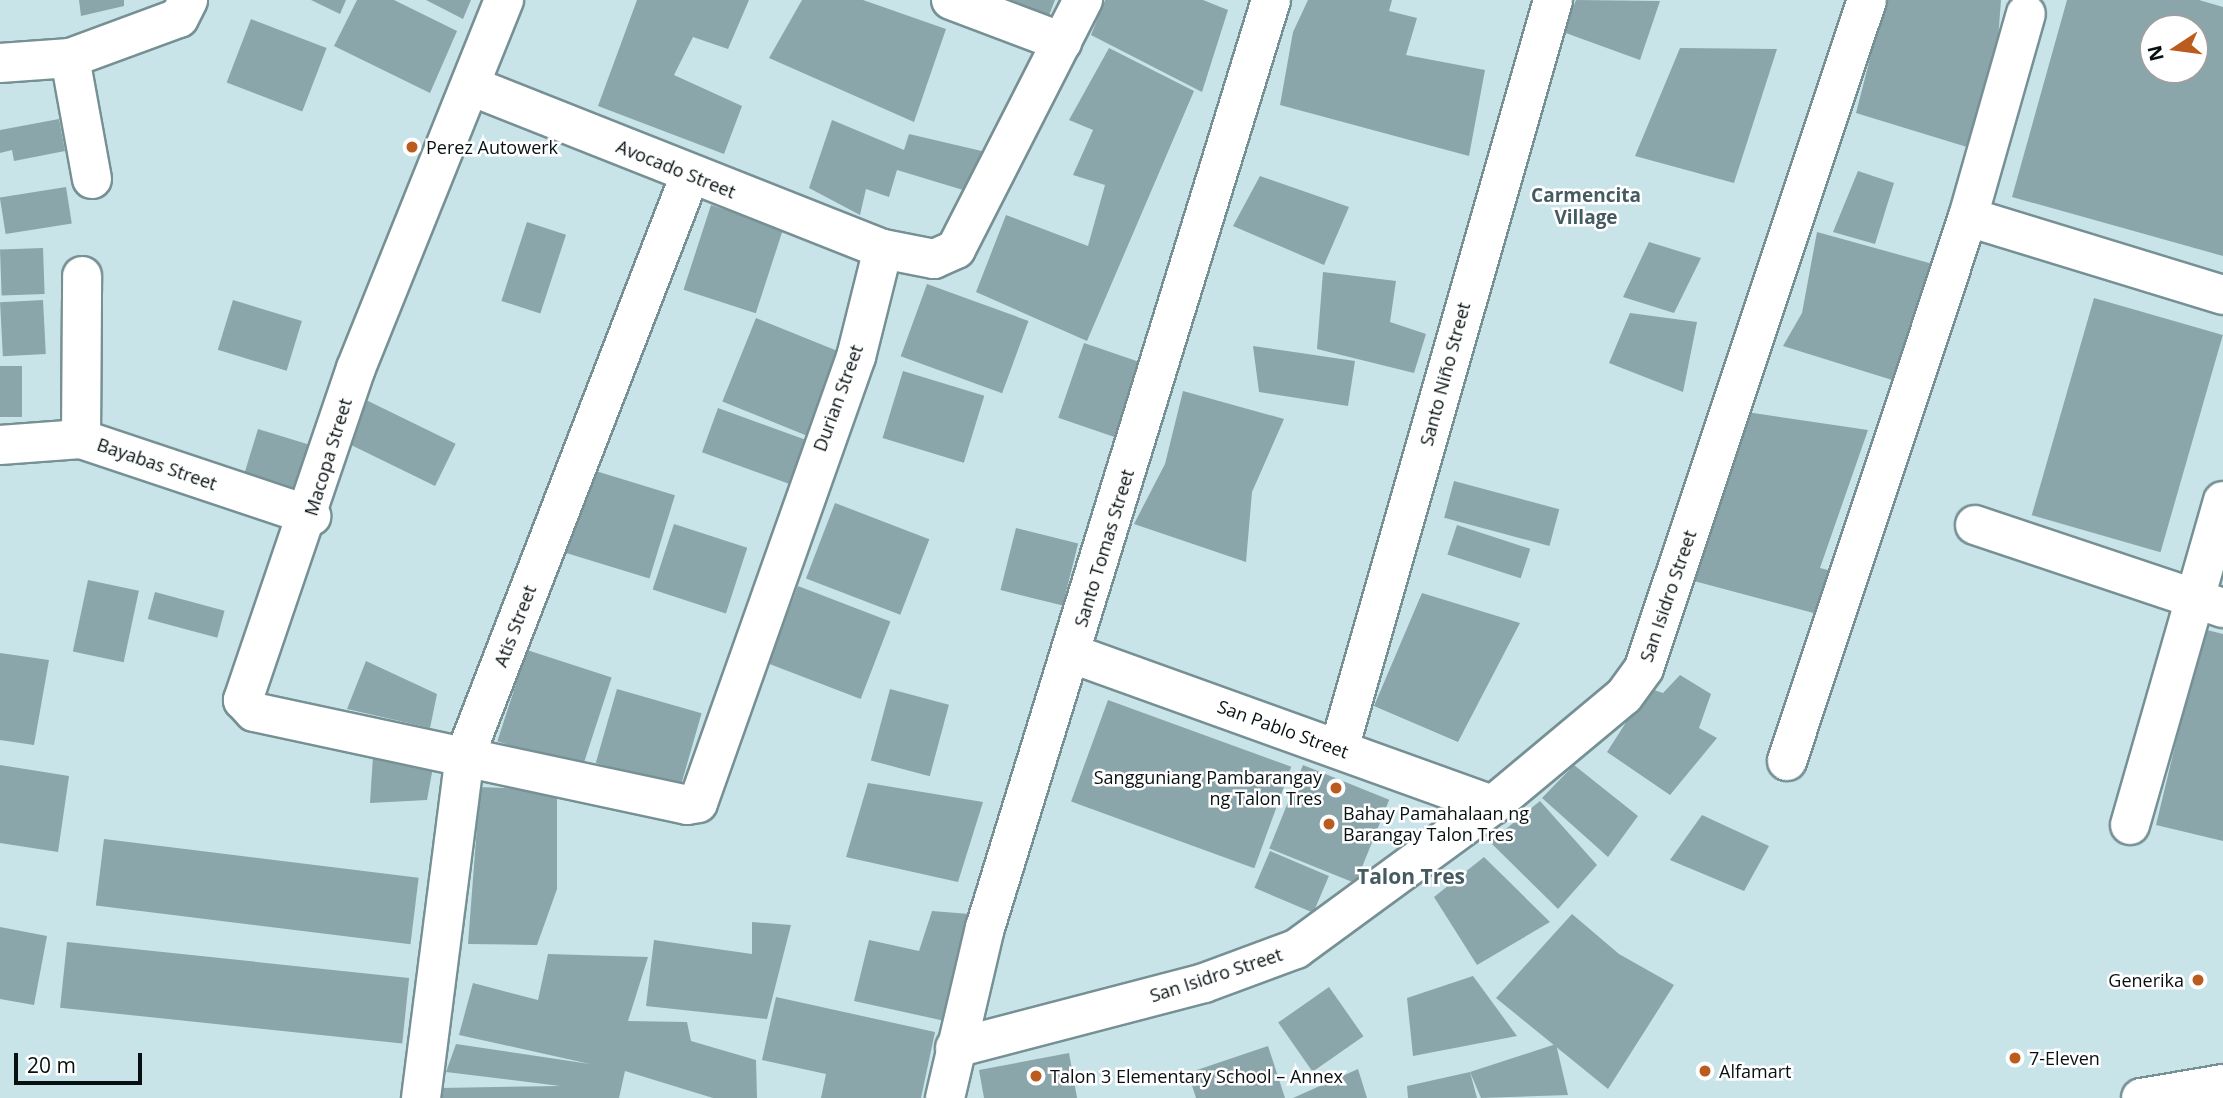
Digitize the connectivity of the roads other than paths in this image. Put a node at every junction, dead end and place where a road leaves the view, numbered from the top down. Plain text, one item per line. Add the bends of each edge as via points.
1 (188, 0) edge
2 (504, 0) edge
3 (951, 0) edge
4 (1083, 0) edge
5 (1272, 0) edge
6 (1553, 0) edge
7 (1867, 0) edge
8 (2026, 14) dead end
9 (1062, 42) junction
10 (70, 58) junction
11 (0, 63) edge
12 (471, 86) junction
13 (690, 175) junction
14 (92, 179) dead end
15 (1968, 217) junction
16 (883, 249) junction
17 (82, 276) dead end
18 (2223, 295) edge
19 (81, 439) junction
20 (0, 444) edge
21 (2223, 501) edge
22 (311, 516) junction
23 (1975, 525) dead end
24 (2209, 604) edge
25 (1073, 654) junction
26 (1339, 750) junction
27 (465, 756) junction
28 (1787, 761) dead end
29 (1493, 804) junction
30 (2130, 825) dead end
31 (955, 1048) junction
32 (2223, 1084) edge
33 (421, 1098) edge
34 (944, 1098) edge
35 (2141, 1098) edge

1 - 10 street via 179,18
2 - 12 street, Macopa Street
3 - 9 street
4 - 9 street
5 - 25 street, Santo Tomas Street
6 - 26 street, Santo Niño Street
7 - 29 street, San Isidro Street via 1644,668 1624,696
8 - 15 street
9 - 16 street via 956,249 934,259
10 - 11 street
10 - 14 street
12 - 13 street, Avocado Street
12 - 22 street, Macopa Street via 356,368
13 - 16 street, Avocado Street
13 - 27 street, Atis Street
15 - 18 street
15 - 28 street
16 - 27 street, Durian Street via 856,357 698,803
17 - 19 street
19 - 20 street, Bayabas Street
19 - 22 street, Bayabas Street
21 - 24 street
22 - 27 street, Macopa Street via 242,694 246,706
23 - 24 street
24 - 30 street
25 - 26 street, San Pablo Street
25 - 31 street, Santo Tomas Street via 992,902
26 - 29 street, San Pablo Street
27 - 33 street, Atis Street
29 - 31 street, San Isidro Street via 1296,949 1204,983
31 - 34 street, Santo Tomas Street
32 - 35 street

